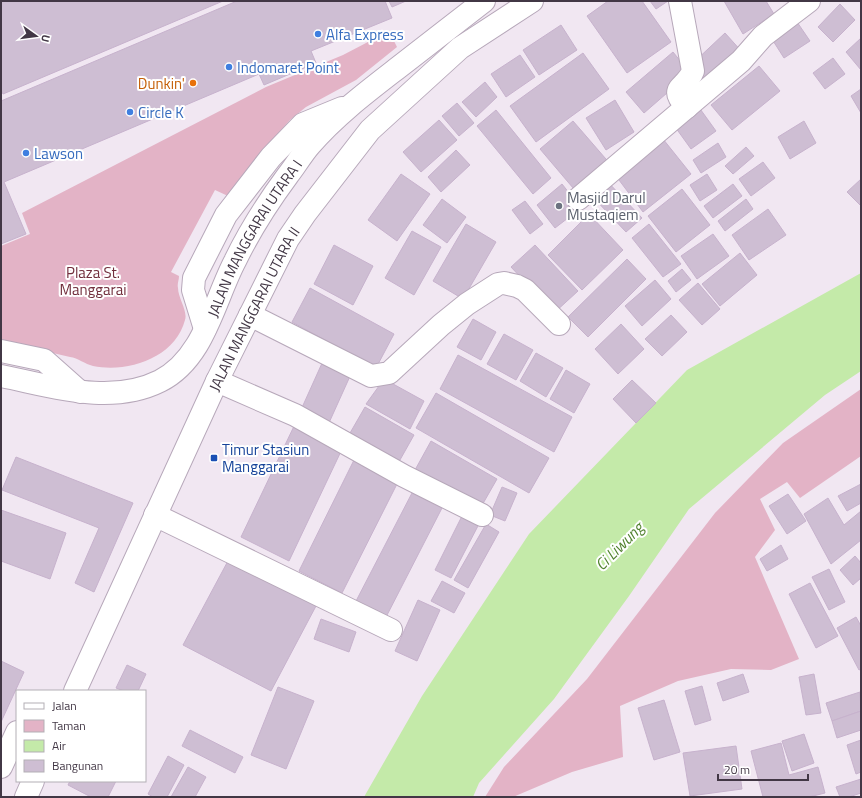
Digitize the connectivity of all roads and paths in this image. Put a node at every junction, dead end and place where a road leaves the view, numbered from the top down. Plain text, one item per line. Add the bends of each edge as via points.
1 (484, 1) edge
2 (532, 1) edge
3 (680, 1) edge
4 (809, 1) edge
5 (352, 103) junction
6 (687, 107) junction
7 (578, 199) dead end
8 (250, 315) junction
9 (559, 324) dead end
10 (205, 329) junction
11 (1, 351) edge
12 (1, 376) edge
13 (217, 381) junction
14 (80, 392) junction
15 (155, 515) junction
16 (482, 515) dead end
17 (391, 630) dead end
18 (74, 690) edge
19 (16, 734) edge
20 (1, 767) edge
21 (33, 782) edge
22 (26, 797) edge

1 - 5 street, JALAN MANGGARAI UTARA I
2 - 8 street, JALAN MANGGARAI UTARA II via 460,48 370,130 288,239
3 - 6 street via 692,71 691,76 678,88 678,98
4 - 6 street via 763,36 741,61
5 - 10 street, JALAN MANGGARAI UTARA I via 310,145 261,213 234,262
5 - 10 street via 303,124 271,156 226,215 194,278 192,290
6 - 7 street
8 - 9 street via 371,376 389,373 441,325 498,284 504,283 525,290
8 - 13 street, JALAN MANGGARAI UTARA II
10 - 14 street, JALAN MANGGARAI UTARA I via 191,354 179,368 160,381 136,390 113,393
11 - 14 street via 44,360
12 - 14 street, JALAN MANGGARAI UTARA I
13 - 15 street, JALAN MANGGARAI UTARA II
13 - 16 street via 295,415 404,476
15 - 17 street
15 - 18 street, JALAN MANGGARAI UTARA II
19 - 20 street
21 - 22 street

